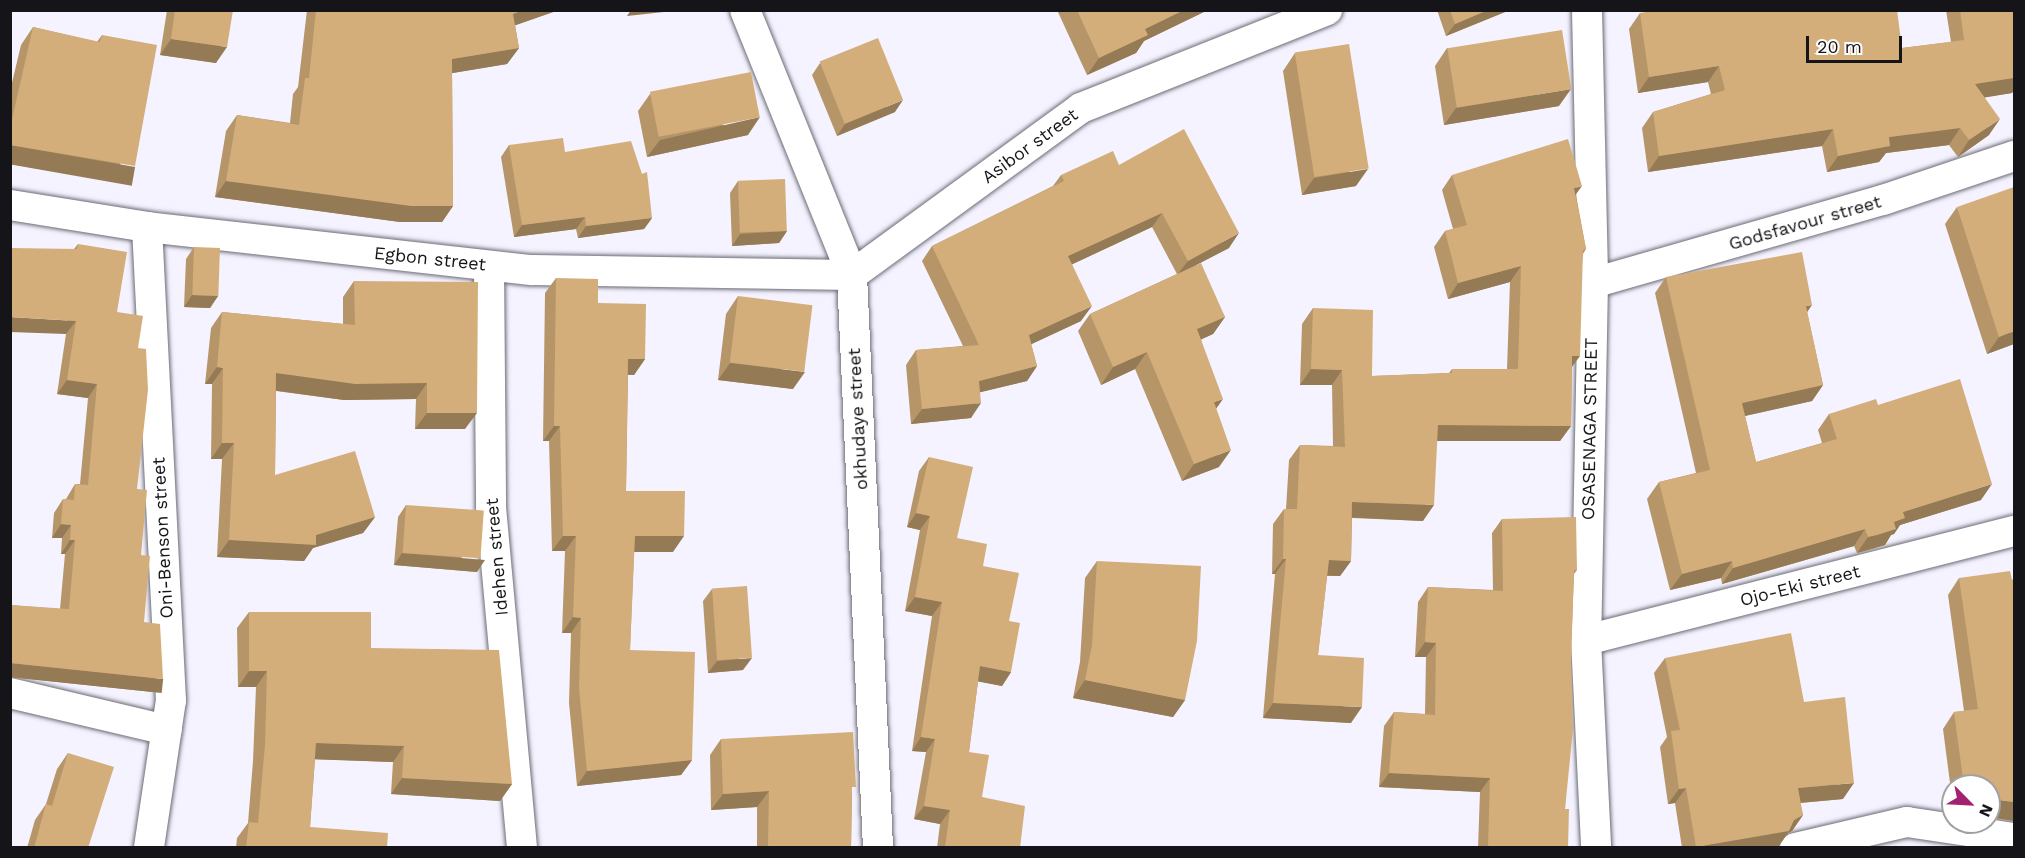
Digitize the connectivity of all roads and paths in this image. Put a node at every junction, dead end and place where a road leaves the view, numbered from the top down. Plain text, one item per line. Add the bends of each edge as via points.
1 (746, 10) edge
2 (1327, 10) edge
3 (1587, 10) edge
4 (2014, 156) edge
5 (10, 205) edge
6 (147, 226) junction
7 (489, 266) junction
8 (852, 275) junction
9 (1593, 283) junction
10 (2014, 531) edge
11 (1586, 640) junction
12 (10, 693) edge
13 (166, 730) junction
14 (2014, 838) edge
15 (149, 848) edge
16 (522, 848) edge
17 (878, 848) edge
18 (1596, 848) edge
19 (1795, 848) edge

1 - 8 street, okhudaye street
2 - 8 street, Asibor street via 1082,108
3 - 9 street, OSASENAGA STREET
4 - 9 street, Godsfavour street via 1883,200
5 - 6 street, Egbon street
6 - 7 street, Egbon street
6 - 13 street, Oni-Benson street via 171,700
7 - 8 street, Egbon street
7 - 16 street, Idehen street via 491,507
8 - 17 street, okhudaye street
9 - 11 street, OSASENAGA STREET
10 - 11 street, Ojo-Eki street
11 - 18 street, OSASENAGA STREET
12 - 13 street
13 - 15 street, Oni-Benson street
14 - 19 street via 1907,822

